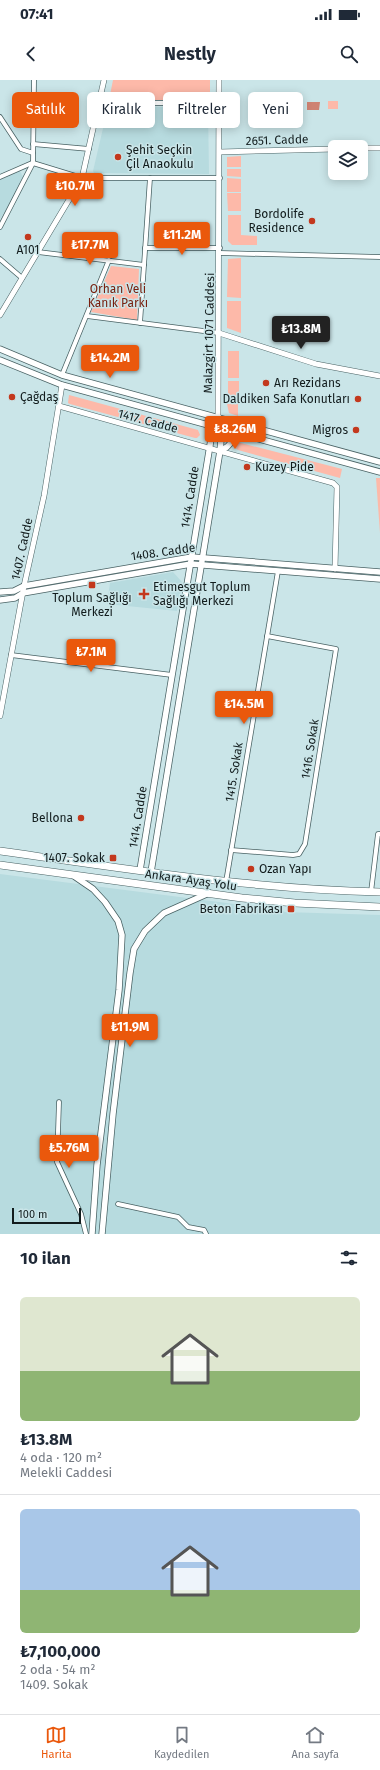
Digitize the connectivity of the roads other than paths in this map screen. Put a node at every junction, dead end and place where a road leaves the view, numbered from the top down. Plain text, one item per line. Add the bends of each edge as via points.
1 (34, 80) edge
2 (104, 80) edge
3 (220, 80) edge
4 (101, 92) edge
5 (219, 92) edge
6 (0, 117) edge
7 (94, 128) edge
8 (220, 128) edge
9 (33, 144) junction
10 (368, 148) edge
11 (380, 148) edge
12 (90, 149) junction
13 (328, 149) edge
14 (220, 152) junction
15 (33, 153) junction
16 (33, 163) junction
17 (0, 177) edge
18 (82, 178) junction
19 (150, 178) junction
20 (220, 178) junction
21 (0, 227) edge
22 (145, 248) junction
23 (220, 251) junction
24 (38, 252) junction
25 (380, 257) edge
26 (0, 259) edge
27 (109, 260) junction
28 (144, 264) junction
29 (22, 278) junction
30 (0, 315) edge
31 (87, 316) junction
32 (140, 323) junction
33 (220, 333) junction
34 (0, 349) edge
35 (0, 360) edge
36 (62, 375) junction
37 (380, 376) edge
38 (62, 385) junction
39 (58, 406) junction
40 (218, 418) junction
41 (213, 427) junction
42 (222, 429) junction
43 (239, 434) junction
44 (210, 448) junction
45 (220, 451) junction
46 (380, 462) edge
47 (380, 472) edge
48 (192, 557) junction
49 (203, 558) junction
50 (190, 564) junction
51 (201, 565) junction
52 (335, 569) junction
53 (278, 571) junction
54 (380, 572) edge
55 (380, 579) edge
56 (24, 586) junction
57 (0, 592) edge
58 (23, 593) junction
59 (0, 600) edge
60 (267, 636) junction
61 (11, 655) junction
62 (172, 675) junction
63 (0, 716) edge
64 (380, 834) edge
65 (231, 850) junction
66 (0, 851) edge
67 (0, 865) edge
68 (374, 867) junction
69 (380, 867) edge
70 (140, 870) junction
71 (151, 872) junction
72 (72, 875) junction
73 (226, 882) junction
74 (371, 892) junction
75 (380, 892) edge
76 (209, 893) junction
77 (380, 907) edge
78 (59, 1102) dead end
79 (118, 1204) dead end
80 (86, 1234) edge
81 (92, 1234) edge
82 (102, 1234) edge
83 (206, 1234) edge

1 - 9 street
2 - 4 street
3 - 5 street, Malazgirt 1071 Caddesi
6 - 15 street via 21,149
7 - 12 street
8 - 14 street, Malazgirt 1071 Caddesi
9 - 12 street
9 - 15 street
10 - 11 street
12 - 18 street
13 - 14 street, 2651. Cadde
14 - 20 street, Malazgirt 1071 Caddesi
15 - 16 street
16 - 17 street
16 - 18 street
16 - 21 street
18 - 19 street
18 - 24 street
19 - 20 street
19 - 22 street
20 - 23 street, Malazgirt 1071 Caddesi
22 - 23 street
22 - 28 street
23 - 25 street
23 - 33 street, Malazgirt 1071 Caddesi
24 - 27 street
24 - 29 street
26 - 29 street
27 - 28 street
27 - 31 street
28 - 32 street
29 - 30 street
31 - 32 street
31 - 36 street
32 - 33 street
33 - 37 street via 316,364
33 - 40 street, Malazgirt 1071 Caddesi
34 - 36 main road
35 - 38 main road
36 - 40 main road
38 - 39 street, 1407. Cadde
38 - 41 main road
39 - 44 street, 1417. Cadde
39 - 56 street, 1407. Cadde via 44,496
40 - 41 main road, 1414. Cadde
40 - 42 main road, 1414. Cadde
40 - 46 main road
41 - 42 main road
41 - 44 main road, 1414. Cadde
42 - 43 main road
42 - 45 main road, 1414. Cadde
43 - 45 main road
43 - 47 main road
44 - 45 street, 1417. Cadde
44 - 48 main road, 1414. Cadde
45 - 49 main road, 1414. Cadde
45 - 52 street, 1417. Cadde via 336,484
48 - 49 main road, 1408. Cadde
48 - 50 main road, 1414. Cadde
48 - 56 main road, 1408. Cadde
49 - 51 main road, 1414. Cadde
49 - 52 main road, 1408. Cadde
50 - 51 main road, 1408. Cadde
50 - 58 main road, 1408. Cadde
50 - 62 main road, 1414. Cadde
51 - 53 main road, 1408. Cadde
51 - 71 main road, 1414. Cadde
52 - 54 main road, 1408. Cadde
53 - 55 main road, 1408. Cadde
53 - 60 street, 1415. Sokak
56 - 57 main road, 1408. Cadde via 14,591
56 - 58 street, 1407. Cadde
58 - 59 main road, 1408. Cadde via 15,598
58 - 61 street, 1407. Cadde
60 - 65 street, 1415. Sokak
60 - 65 street, 1416. Sokak via 336,649 305,844 299,854 293,855
61 - 62 street
61 - 63 street, 1407. Cadde
62 - 70 main road, 1414. Cadde
64 - 68 street
65 - 73 street, 1415. Sokak
66 - 70 highway, Ankara-Ayaş Yolu
67 - 72 highway, Ankara-Ayaş Yolu
68 - 69 street
68 - 74 street
70 - 71 highway, Ankara-Ayaş Yolu
71 - 73 highway, Ankara-Ayaş Yolu
72 - 76 highway, Ankara-Ayaş Yolu
72 - 81 main road via 93,889 105,902 118,922 122,935 119,990 97,1165
73 - 74 highway, Ankara-Ayaş Yolu via 310,890
74 - 75 highway, Ankara-Ayaş Yolu
76 - 77 highway, Ankara-Ayaş Yolu via 294,903
76 - 82 main road via 164,913 145,931 134,949 113,1114
78 - 80 street via 57,1162 81,1214
79 - 83 street via 178,1217 188,1227 204,1230

